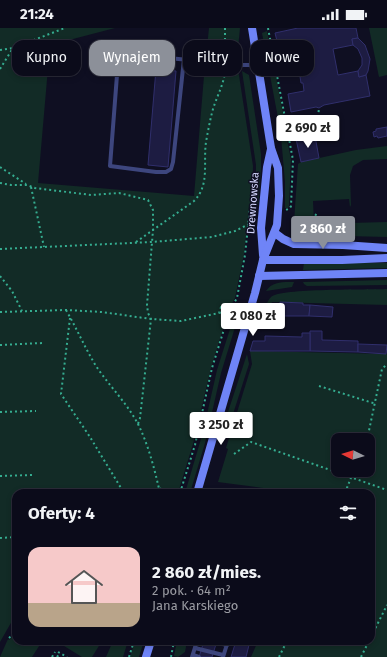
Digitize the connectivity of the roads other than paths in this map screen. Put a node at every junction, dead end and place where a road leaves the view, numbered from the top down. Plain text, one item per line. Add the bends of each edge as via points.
1 (252, 28) edge
2 (254, 40) edge
3 (184, 59) joint
4 (260, 76) edge
5 (271, 148) junction
6 (275, 232) junction
7 (387, 248) edge
8 (387, 258) edge
9 (263, 260) junction
10 (387, 273) edge
11 (259, 276) junction
12 (197, 489) edge
13 (150, 645) edge
14 (196, 645) edge
15 (226, 645) edge
16 (195, 648) junction
17 (193, 656) edge
18 (223, 656) edge
19 (146, 657) edge
20 (199, 657) edge

1 - 2 main road, Drewnowska
3 - 3 lane via 171,168 166,172 156,172 110,166 118,62 128,54
4 - 5 main road, Drewnowska
5 - 6 main road, Drewnowska via 278,168 279,183 279,209
5 - 9 main road, Drewnowska via 261,228
6 - 7 main road via 294,244
6 - 9 main road, Drewnowska
8 - 9 main road
9 - 11 main road, Drewnowska
10 - 11 main road
11 - 12 main road, Drewnowska
13 - 19 main road
14 - 16 lane
15 - 18 lane
16 - 17 lane
16 - 18 lane
17 - 20 lane

